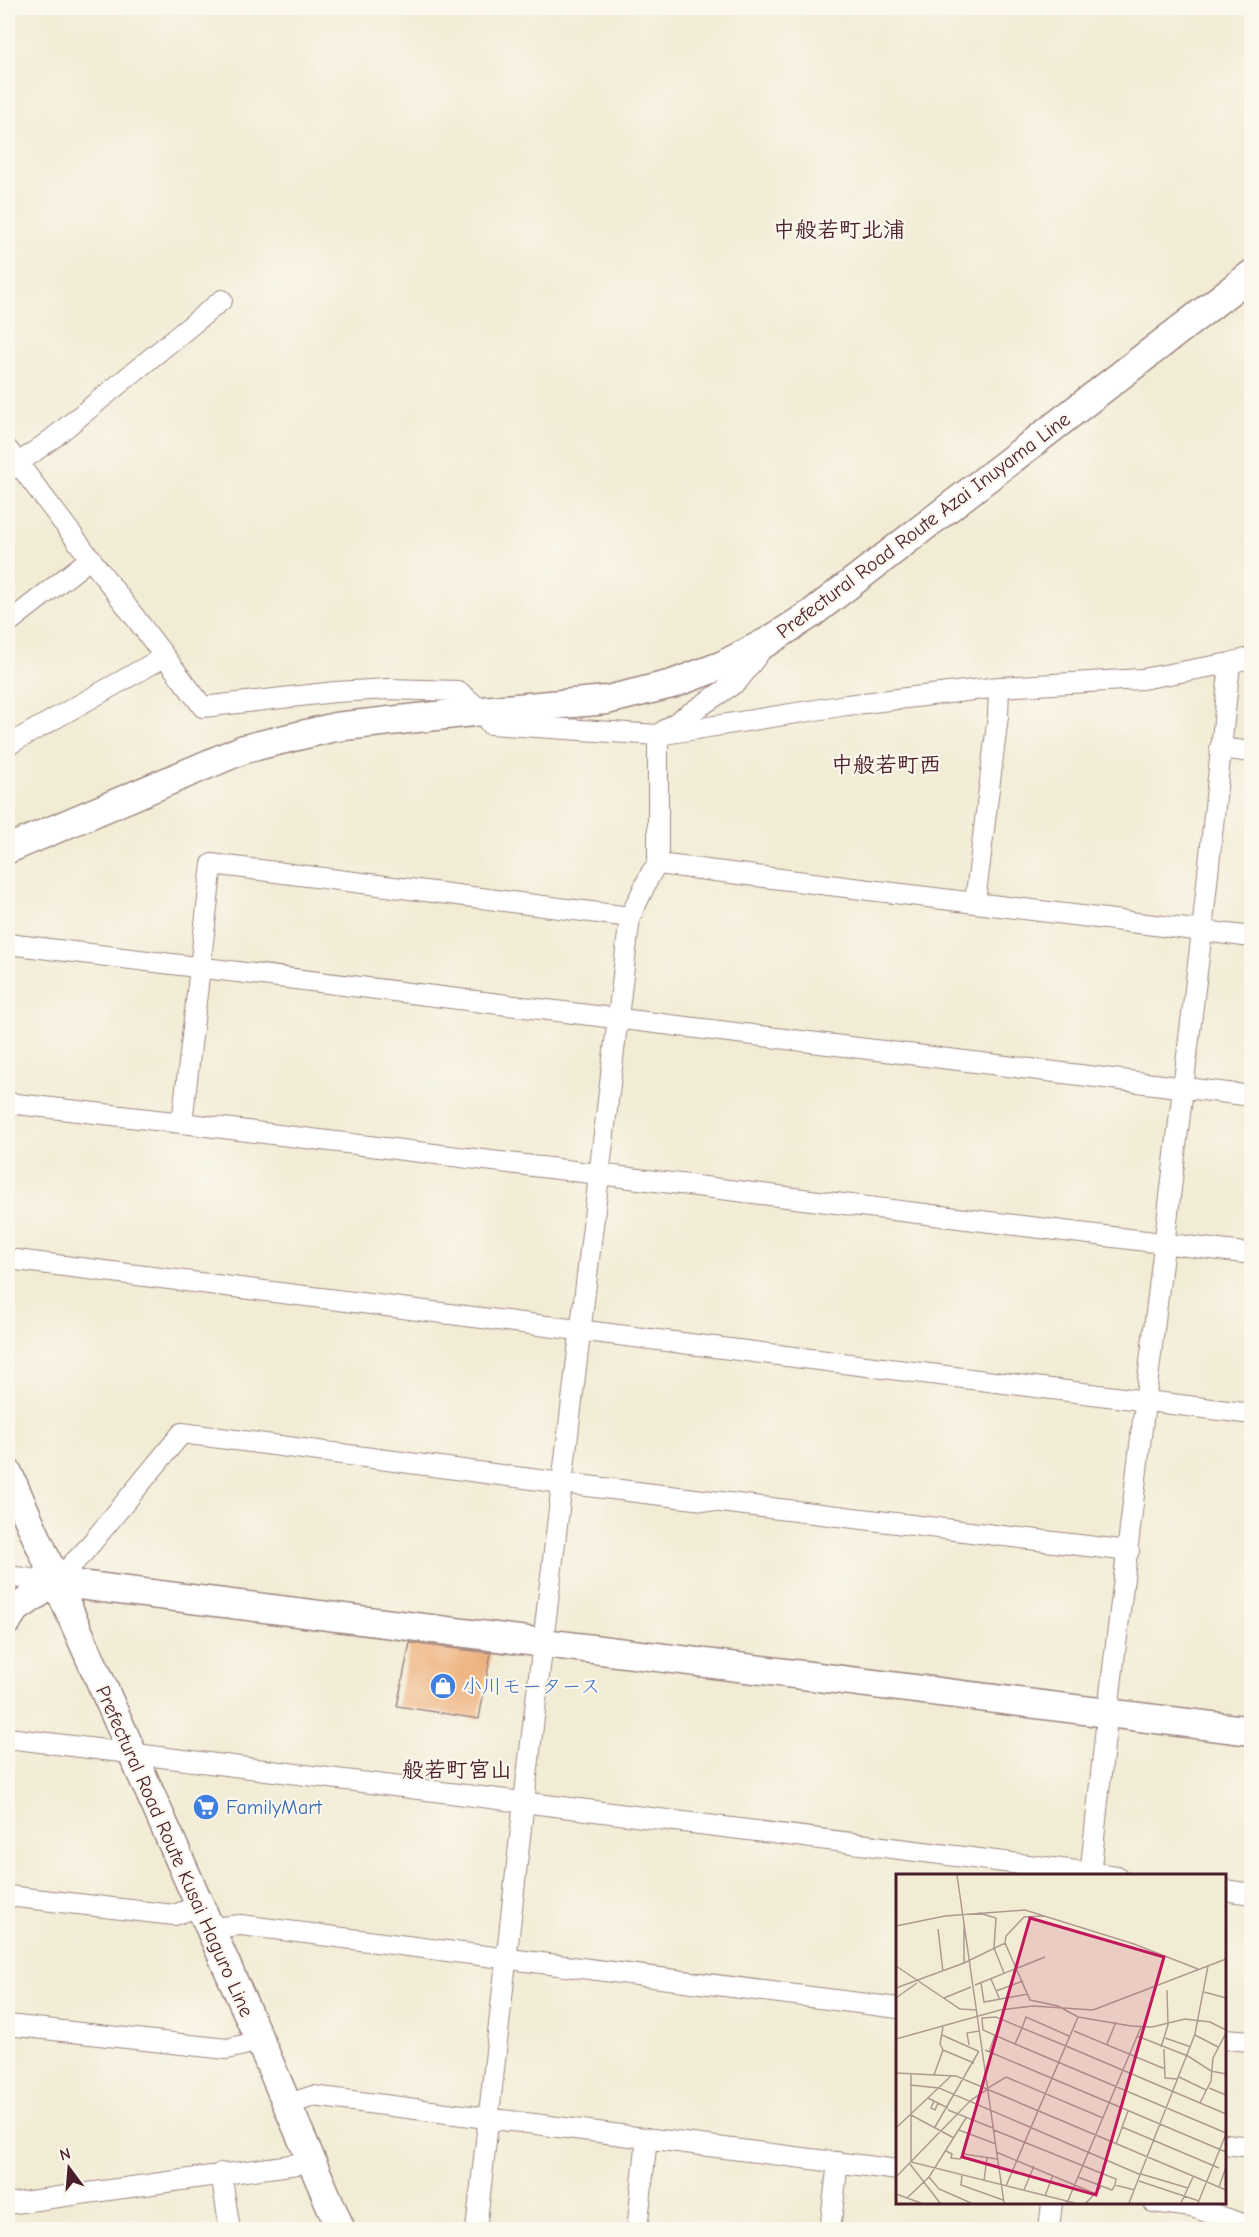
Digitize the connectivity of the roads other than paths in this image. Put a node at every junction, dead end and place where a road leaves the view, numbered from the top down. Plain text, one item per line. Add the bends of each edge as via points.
1 (1251, 274) edge
2 (222, 300) dead end
3 (11, 462) edge
4 (91, 558) junction
5 (8, 623) edge
6 (769, 641) junction
7 (164, 657) junction
8 (1251, 657) edge
9 (1230, 663) junction
10 (999, 687) junction
11 (482, 711) junction
12 (658, 735) junction
13 (8, 745) edge
14 (1220, 748) junction
15 (1251, 752) edge
16 (8, 849) edge
17 (658, 864) junction
18 (975, 902) junction
19 (630, 917) junction
20 (1202, 931) junction
21 (1251, 937) edge
22 (8, 944) edge
23 (199, 967) junction
24 (619, 1018) junction
25 (1184, 1088) junction
26 (1251, 1096) edge
27 (8, 1103) edge
28 (182, 1123) junction
29 (599, 1174) junction
30 (1165, 1244) junction
31 (1251, 1254) edge
32 (8, 1259) edge
33 (582, 1330) junction
34 (1146, 1402) junction
35 (1251, 1414) edge
36 (8, 1473) edge
37 (562, 1483) junction
38 (1129, 1551) junction
39 (8, 1576) edge
40 (55, 1582) junction
41 (8, 1620) edge
42 (543, 1644) junction
43 (1108, 1714) junction
44 (1251, 1731) edge
45 (8, 1738) edge
46 (132, 1753) junction
47 (524, 1801) junction
48 (1091, 1874) edge
49 (1226, 1890) edge
50 (1251, 1894) edge
51 (8, 1896) edge
52 (205, 1917) junction
53 (508, 1958) junction
54 (896, 2008) edge
55 (8, 2025) edge
56 (1226, 2039) edge
57 (260, 2041) junction
58 (1251, 2041) edge
59 (287, 2105) junction
60 (490, 2117) junction
61 (647, 2138) junction
62 (1226, 2144) edge
63 (1251, 2147) edge
64 (312, 2162) junction
65 (838, 2162) junction
66 (896, 2170) edge
67 (220, 2173) junction
68 (8, 2204) edge
69 (1052, 2204) edge
70 (1169, 2204) edge
71 (1251, 2227) edge
72 (230, 2229) edge
73 (341, 2229) edge
74 (476, 2229) edge
75 (637, 2229) edge
76 (830, 2229) edge
77 (1049, 2229) edge

1 - 6 main road, Prefectural Road Route Azai Inuyama Line via 811,614
2 - 3 street via 53,438
3 - 4 street
4 - 5 street
4 - 7 street
6 - 11 main road, Prefectural Road Route Azai Inuyama Line via 723,665 662,687 608,700
6 - 12 street via 738,681
7 - 11 street via 203,707 388,689 458,691
7 - 13 street
8 - 9 street
9 - 10 street via 1142,679
9 - 14 street
10 - 12 street via 847,705
10 - 18 street
11 - 12 street via 490,724
11 - 16 main road, Prefectural Road Route Azai Inuyama Line via 335,727 244,749
12 - 17 street
14 - 15 street
14 - 20 street
17 - 18 street
17 - 19 street
18 - 20 street
19 - 23 street via 212,864
19 - 24 street
20 - 21 street
20 - 25 street
22 - 23 street
23 - 24 street
23 - 28 street
24 - 25 street
24 - 29 street
25 - 26 street
25 - 30 street
27 - 28 street
28 - 29 street
29 - 30 street
29 - 33 street
30 - 31 street
30 - 34 street
32 - 33 street
33 - 34 street
33 - 37 street
34 - 35 street
34 - 38 street
36 - 40 main road, Prefectural Road Route Kusai Haguro Line
37 - 38 street
37 - 40 street via 182,1433
37 - 42 street
38 - 43 street
39 - 40 street
40 - 41 main road via 14,1610
40 - 42 main road
40 - 46 main road, Prefectural Road Route Kusai Haguro Line
42 - 43 main road
42 - 47 street
43 - 44 main road
43 - 48 street
45 - 46 street
46 - 47 street
46 - 52 main road, Prefectural Road Route Kusai Haguro Line
47 - 48 street
47 - 53 street
49 - 50 street
51 - 52 street
52 - 53 street via 241,1925
52 - 57 main road, Prefectural Road Route Kusai Haguro Line
53 - 54 street
53 - 60 street
55 - 57 street via 227,2049
56 - 58 street
57 - 59 main road, Prefectural Road Route Kusai Haguro Line
59 - 60 street via 314,2096
59 - 64 main road, Prefectural Road Route Kusai Haguro Line
60 - 61 street
60 - 74 street
61 - 65 street
61 - 75 street
62 - 63 street
64 - 67 street
64 - 73 main road, Prefectural Road Route Kusai Haguro Line
65 - 66 street
65 - 76 street
67 - 68 street
67 - 72 street
69 - 77 street
70 - 71 street via 1192,2207

